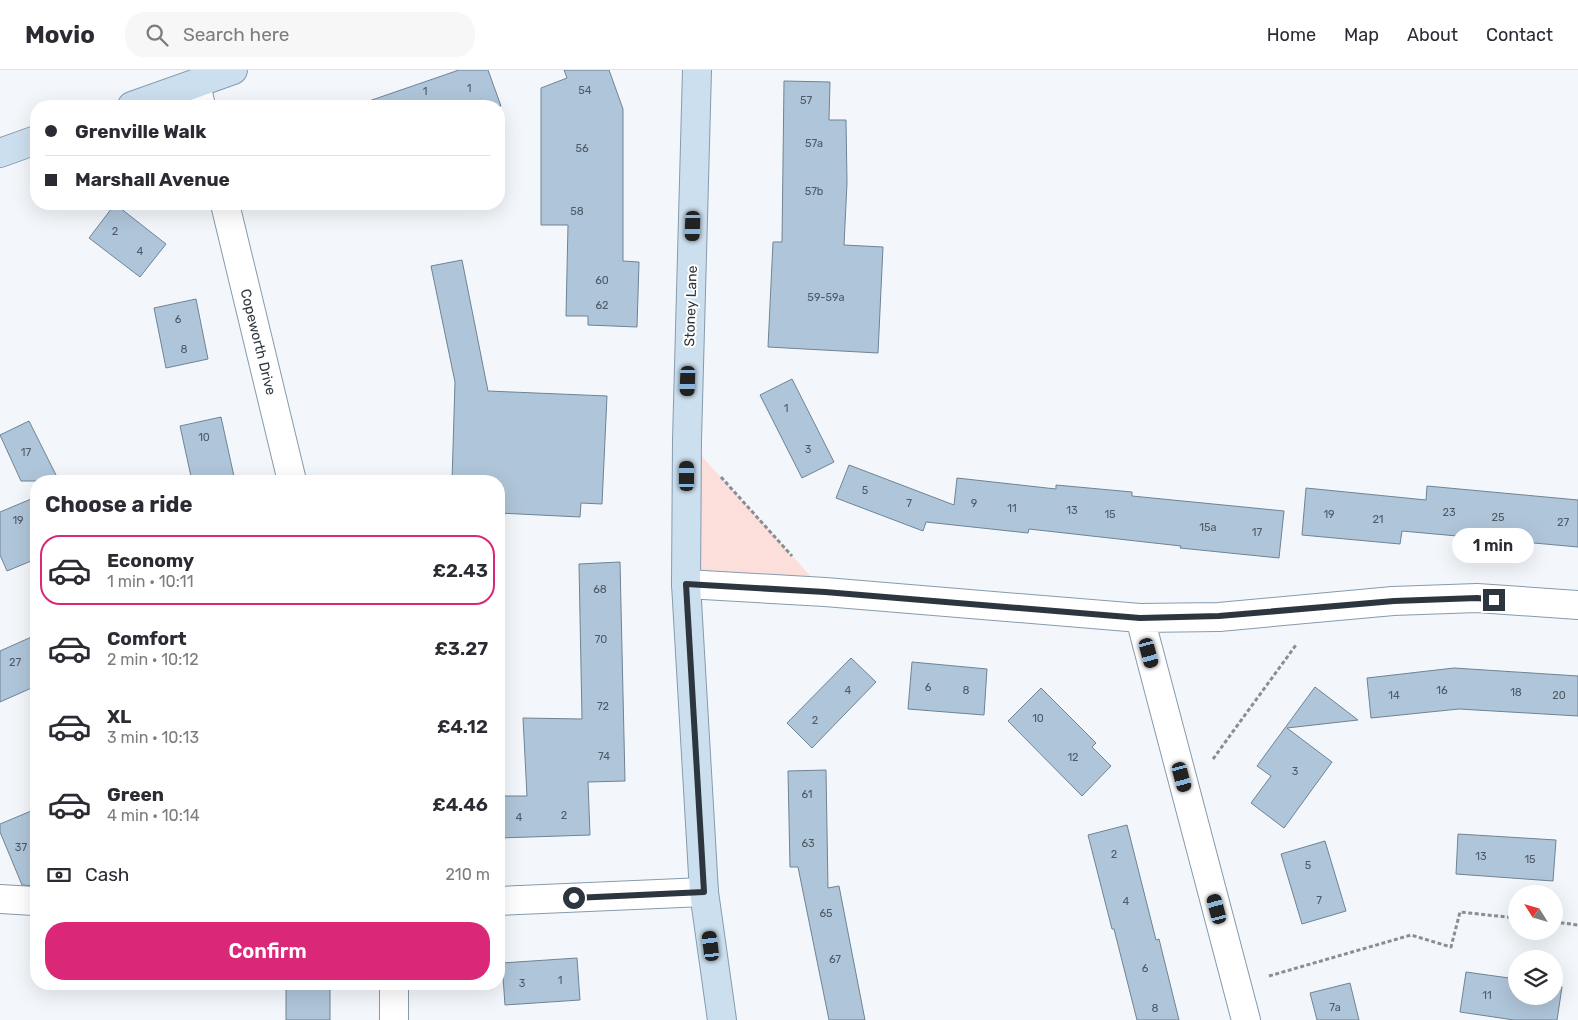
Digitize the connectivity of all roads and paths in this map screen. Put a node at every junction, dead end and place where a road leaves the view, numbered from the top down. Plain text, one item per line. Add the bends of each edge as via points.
1 (697, 70) edge
2 (229, 71) edge
3 (198, 95) edge
4 (168, 100) edge
5 (30, 142) edge
6 (0, 153) edge
7 (226, 210) edge
8 (687, 440) junction
9 (291, 475) edge
10 (686, 584) junction
11 (825, 592) junction
12 (1578, 605) edge
13 (1322, 608) junction
14 (1140, 618) junction
15 (1187, 795) junction
16 (704, 892) junction
17 (0, 899) edge
18 (505, 901) edge
19 (30, 902) edge
20 (1508, 917) edge
21 (1563, 923) edge
22 (1578, 925) edge
23 (1237, 986) junction
24 (394, 990) edge
25 (394, 1020) edge
26 (722, 1020) edge
27 (1246, 1020) edge

1 - 8 street, Stoney Lane
2 - 3 street
3 - 4 street
5 - 6 street
7 - 9 street, Copeworth Drive
8 - 10 street, Stoney Lane
8 - 11 path
10 - 11 street
10 - 16 street, Stoney Lane
11 - 14 street
12 - 13 street via 1477,598
13 - 14 street
13 - 15 path
14 - 15 street
15 - 23 street
16 - 18 street
16 - 26 street, Stoney Lane
17 - 19 street
20 - 23 path via 1460,912 1451,947 1411,935
21 - 22 path
23 - 27 street
24 - 25 street

